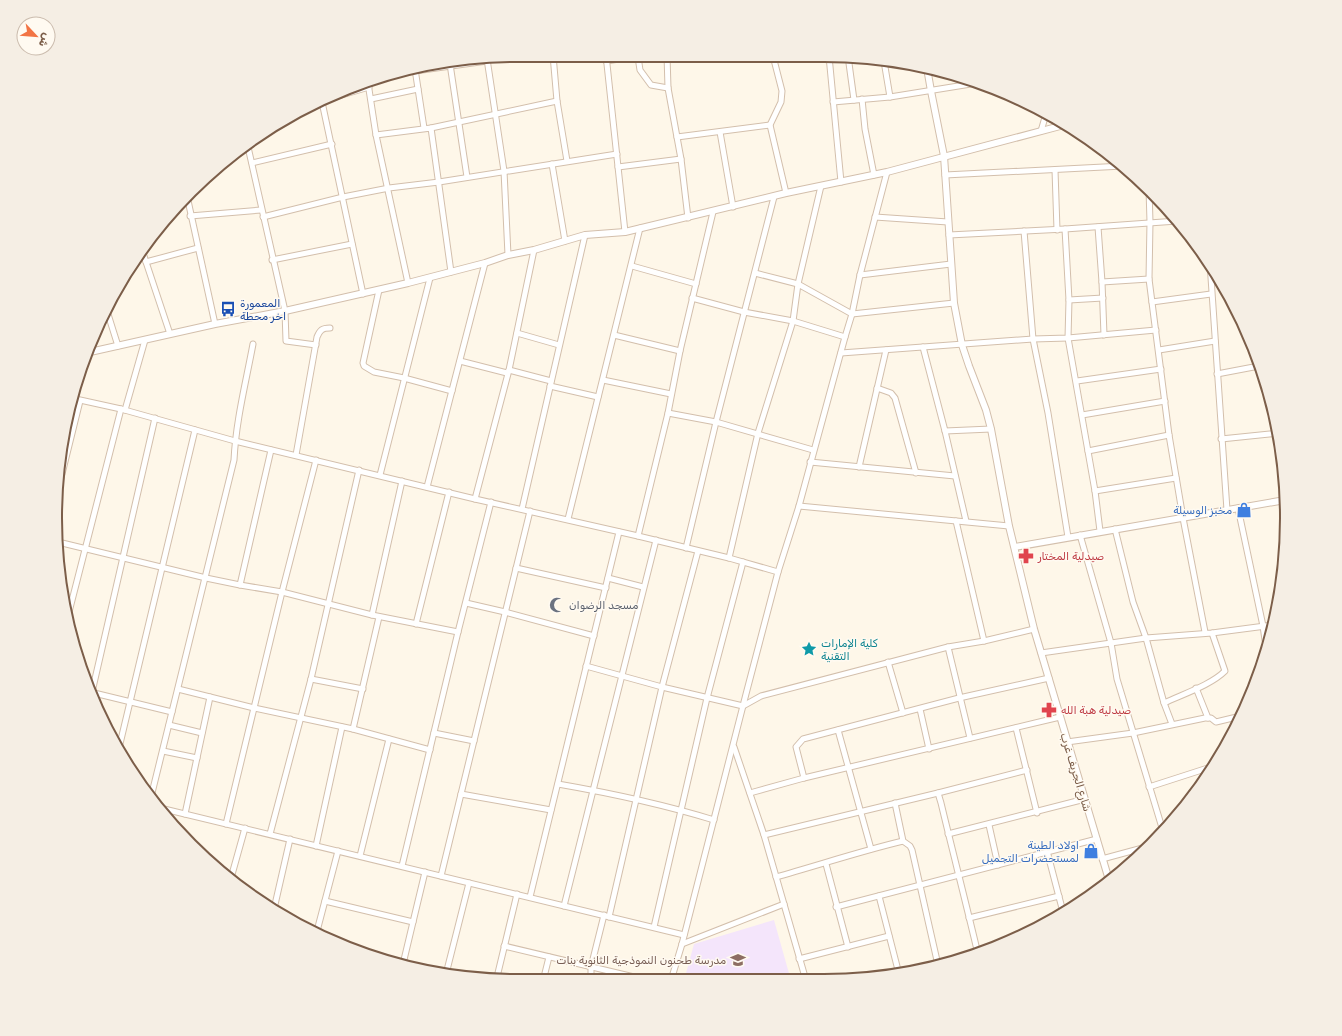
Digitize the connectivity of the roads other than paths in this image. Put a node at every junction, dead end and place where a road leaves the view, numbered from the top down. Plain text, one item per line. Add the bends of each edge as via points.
1 (554, 62) edge
2 (606, 62) edge
3 (639, 62) edge
4 (667, 62) edge
5 (775, 62) edge
6 (830, 62) edge
7 (487, 63) edge
8 (849, 63) edge
9 (885, 66) edge
10 (450, 67) edge
11 (416, 74) edge
12 (928, 75) edge
13 (967, 85) edge
14 (368, 87) edge
15 (668, 88) junction
16 (418, 89) junction
17 (931, 91) junction
18 (890, 97) junction
19 (370, 99) junction
20 (862, 99) junction
21 (854, 100) junction
22 (557, 101) junction
23 (833, 102) junction
24 (323, 106) edge
25 (494, 115) junction
26 (1045, 119) edge
27 (459, 121) junction
28 (770, 125) junction
29 (1058, 127) edge
30 (424, 128) junction
31 (430, 128) junction
32 (1041, 131) junction
33 (720, 132) junction
34 (376, 135) junction
35 (677, 137) junction
36 (332, 144) junction
37 (249, 150) edge
38 (617, 154) junction
39 (944, 156) junction
40 (681, 159) junction
41 (567, 161) junction
42 (252, 163) junction
43 (552, 164) junction
44 (1115, 166) edge
45 (618, 167) junction
46 (1055, 170) junction
47 (504, 172) junction
48 (887, 172) junction
49 (874, 174) junction
50 (945, 175) junction
51 (467, 178) junction
52 (439, 182) junction
53 (841, 182) junction
54 (821, 186) junction
55 (388, 188) junction
56 (786, 194) junction
57 (343, 197) junction
58 (774, 197) junction
59 (1149, 199) edge
60 (188, 204) edge
61 (733, 207) junction
62 (261, 210) junction
63 (713, 212) junction
64 (190, 216) junction
65 (263, 217) junction
66 (875, 217) junction
67 (688, 218) junction
68 (1170, 221) edge
69 (948, 222) junction
70 (1150, 222) junction
71 (1098, 227) junction
72 (640, 228) junction
73 (1065, 229) junction
74 (1057, 230) junction
75 (1024, 231) junction
76 (624, 232) junction
77 (584, 235) junction
78 (949, 235) junction
79 (565, 240) junction
80 (352, 244) junction
81 (198, 248) junction
82 (534, 250) junction
83 (508, 255) junction
84 (144, 257) edge
85 (272, 260) junction
86 (146, 262) junction
87 (485, 263) junction
88 (952, 264) junction
89 (632, 266) junction
90 (451, 272) junction
91 (755, 274) junction
92 (860, 275) junction
93 (1210, 277) edge
94 (430, 278) junction
95 (1149, 279) junction
96 (1102, 282) junction
97 (408, 283) junction
98 (696, 284) junction
99 (798, 284) junction
100 (379, 290) junction
101 (363, 294) junction
102 (1211, 294) junction
103 (692, 298) junction
104 (1103, 298) junction
105 (1068, 300) junction
106 (1152, 302) junction
107 (954, 303) junction
108 (285, 311) junction
109 (744, 312) junction
110 (852, 314) junction
111 (109, 317) edge
112 (793, 321) junction
113 (215, 324) junction
114 (330, 328) dead end
115 (1156, 330) junction
116 (517, 333) junction
117 (170, 334) junction
118 (614, 335) junction
119 (1104, 335) junction
120 (844, 337) junction
121 (1068, 338) junction
122 (1033, 339) junction
123 (145, 340) junction
124 (1215, 341) junction
125 (253, 344) dead end
126 (316, 344) junction
127 (559, 345) junction
128 (962, 345) junction
129 (118, 346) junction
130 (923, 347) junction
131 (886, 350) junction
132 (1159, 350) junction
133 (94, 351) edge
134 (680, 351) junction
135 (841, 353) junction
136 (460, 361) junction
137 (1254, 367) edge
138 (1161, 369) junction
139 (508, 372) junction
140 (1217, 374) junction
141 (404, 378) junction
142 (603, 380) junction
143 (1077, 381) junction
144 (550, 384) junction
145 (878, 388) junction
146 (452, 391) junction
147 (671, 394) junction
148 (598, 397) junction
149 (80, 401) joint
150 (1165, 401) junction
151 (123, 409) junction
152 (668, 413) junction
153 (1082, 415) junction
154 (155, 418) junction
155 (716, 422) junction
156 (990, 429) junction
157 (195, 430) junction
158 (945, 431) junction
159 (758, 433) junction
160 (1272, 434) edge
161 (1169, 436) junction
162 (1221, 439) junction
163 (235, 441) junction
164 (271, 450) junction
165 (813, 450) junction
166 (1088, 451) junction
167 (296, 455) junction
168 (66, 457) edge
169 (316, 460) junction
170 (810, 462) junction
171 (859, 467) junction
172 (360, 470) junction
173 (916, 473) junction
174 (380, 475) junction
175 (955, 476) junction
176 (1176, 478) junction
177 (402, 481) junction
178 (427, 487) junction
179 (1095, 491) junction
180 (449, 492) junction
181 (475, 499) junction
182 (1279, 501) edge
183 (491, 502) junction
184 (799, 506) junction
185 (1238, 508) junction
186 (522, 509) junction
187 (1227, 510) junction
188 (530, 511) junction
189 (1183, 518) junction
190 (568, 519) junction
191 (956, 520) junction
192 (966, 521) junction
193 (1009, 526) junction
194 (1115, 529) junction
195 (1100, 531) junction
196 (619, 532) junction
197 (1080, 534) junction
198 (638, 536) junction
199 (1068, 537) junction
200 (656, 540) junction
201 (63, 543) edge
202 (1015, 546) junction
203 (86, 548) junction
204 (686, 548) junction
205 (698, 551) junction
206 (123, 558) junction
207 (729, 558) junction
208 (743, 562) junction
209 (162, 567) junction
210 (516, 568) junction
211 (778, 572) junction
212 (206, 578) junction
213 (608, 578) junction
214 (240, 585) junction
215 (643, 587) junction
216 (606, 588) junction
217 (282, 592) junction
218 (466, 603) junction
219 (328, 604) junction
220 (71, 606) edge
221 (505, 612) junction
222 (372, 615) junction
223 (379, 617) junction
224 (416, 624) junction
225 (1263, 626) junction
226 (1266, 626) edge
227 (1034, 629) junction
228 (458, 632) junction
229 (1205, 632) junction
230 (1212, 633) junction
231 (1264, 635) edge
232 (594, 636) junction
233 (1146, 638) junction
234 (984, 641) junction
235 (1111, 643) junction
236 (948, 647) junction
237 (1041, 653) junction
238 (888, 662) junction
239 (586, 666) junction
240 (622, 675) junction
241 (1049, 678) junction
242 (311, 679) junction
243 (93, 682) edge
244 (662, 687) junction
245 (1196, 688) junction
246 (178, 689) junction
247 (363, 689) junction
248 (98, 695) edge
249 (210, 696) junction
250 (708, 698) junction
251 (959, 698) junction
252 (130, 702) junction
253 (1164, 703) junction
254 (743, 706) junction
255 (254, 708) junction
256 (920, 709) junction
257 (172, 712) junction
258 (903, 713) junction
259 (301, 717) junction
260 (1060, 717) junction
261 (1208, 718) junction
262 (1234, 718) edge
263 (1172, 724) junction
264 (169, 725) junction
265 (342, 728) junction
266 (1016, 728) junction
267 (353, 729) junction
268 (838, 730) junction
269 (202, 733) junction
270 (434, 733) junction
271 (1133, 733) junction
272 (970, 738) junction
273 (389, 739) junction
274 (121, 741) edge
275 (474, 742) junction
276 (1067, 742) junction
277 (733, 746) junction
278 (929, 749) junction
279 (430, 750) junction
280 (162, 751) junction
281 (196, 758) junction
282 (848, 768) junction
283 (1204, 769) edge
284 (1027, 770) junction
285 (804, 778) junction
286 (558, 784) junction
287 (1149, 787) junction
288 (592, 790) junction
289 (152, 791) edge
290 (750, 793) junction
291 (938, 793) junction
292 (461, 794) junction
293 (637, 799) junction
294 (1085, 799) junction
295 (895, 803) junction
296 (167, 810) edge
297 (551, 810) junction
298 (682, 810) junction
299 (860, 811) junction
300 (1037, 813) junction
301 (185, 814) junction
302 (714, 820) junction
303 (226, 824) junction
304 (989, 825) junction
305 (1161, 825) edge
306 (246, 828) junction
307 (270, 834) junction
308 (948, 834) junction
309 (764, 835) junction
310 (1097, 838) junction
311 (290, 839) junction
312 (903, 841) junction
313 (316, 846) junction
314 (871, 849) junction
315 (1137, 849) edge
316 (338, 851) junction
317 (1047, 852) junction
318 (360, 856) junction
319 (1102, 858) junction
320 (826, 864) junction
321 (998, 864) junction
322 (402, 866) junction
323 (425, 872) junction
324 (232, 874) edge
325 (958, 875) junction
326 (1108, 875) edge
327 (441, 876) junction
328 (776, 877) junction
329 (469, 882) junction
330 (919, 884) junction
331 (517, 894) junction
332 (880, 896) junction
333 (1058, 896) junction
334 (530, 897) junction
335 (325, 901) junction
336 (275, 904) edge
337 (784, 904) junction
338 (564, 906) junction
339 (836, 907) junction
340 (1061, 907) edge
341 (607, 916) junction
342 (969, 918) junction
343 (413, 922) junction
344 (654, 927) junction
345 (318, 928) edge
346 (684, 935) junction
347 (889, 936) junction
348 (682, 944) junction
349 (504, 946) junction
350 (848, 947) junction
351 (976, 948) edge
352 (549, 957) junction
353 (403, 959) edge
354 (799, 959) junction
355 (937, 959) edge
356 (591, 967) junction
357 (447, 968) edge
358 (897, 968) edge
359 (498, 973) edge
360 (545, 974) edge
361 (591, 974) edge
362 (619, 974) edge
363 (673, 974) edge
364 (804, 974) edge

1 - 22 street
2 - 38 street
3 - 15 street via 640,70 651,85
4 - 15 street
5 - 28 street via 782,91 781,102
6 - 23 street
7 - 25 street
8 - 21 street
9 - 18 street
10 - 27 street
11 - 16 street
12 - 17 street, شارع الجريف غرب
13 - 17 street
14 - 19 street
15 - 35 street
16 - 19 street
16 - 30 street
17 - 18 street
17 - 39 street, شارع الجريف غرب
18 - 20 street
19 - 34 street
20 - 21 street
20 - 49 street
21 - 23 street
22 - 25 street
22 - 41 street
23 - 53 street
24 - 36 street
25 - 27 street
25 - 47 street
26 - 32 street
27 - 31 street
27 - 51 street
28 - 33 street
28 - 56 street
29 - 32 street
30 - 31 street
30 - 34 street
31 - 52 street
32 - 39 street
33 - 35 street
33 - 61 street
34 - 55 street
35 - 40 street
36 - 42 street
36 - 57 street
37 - 42 street
38 - 41 street
38 - 45 street
39 - 48 street
39 - 50 street, شارع الجريف غرب
40 - 45 street
40 - 67 street
41 - 43 street
42 - 62 street
43 - 47 street
43 - 79 street
44 - 46 street
45 - 76 street
46 - 50 street
46 - 74 street
47 - 51 street
47 - 83 street
48 - 49 street
48 - 66 street
49 - 53 street
50 - 69 street, شارع الجريف غرب
51 - 52 street
52 - 55 street
52 - 90 street
53 - 54 street
54 - 56 street
54 - 99 street
55 - 57 street
55 - 97 street
56 - 58 street
57 - 65 street
57 - 80 street
58 - 61 street
58 - 91 street
59 - 70 street
60 - 64 street
61 - 63 street
62 - 64 street
62 - 65 street
63 - 67 street
63 - 98 street
64 - 81 street
65 - 85 street
66 - 69 street
66 - 92 street
67 - 72 street
68 - 70 street
69 - 78 street, شارع الجريف غرب
70 - 71 street
70 - 95 street
71 - 73 street
71 - 96 street
72 - 76 street
72 - 89 street
73 - 74 street
73 - 105 street
74 - 75 street
75 - 78 street
75 - 122 street
76 - 77 street
77 - 79 street
77 - 127 street
78 - 88 street, شارع الجريف غرب
79 - 82 street
80 - 85 street
80 - 101 street
81 - 86 street
81 - 113 street
82 - 83 street
82 - 116 street
83 - 87 street
84 - 86 street
85 - 108 street
86 - 117 street
87 - 90 street
87 - 136 street
88 - 92 street
88 - 107 street, شارع الجريف غرب
89 - 98 street
89 - 118 street
90 - 94 street
91 - 99 street
91 - 109 street
92 - 110 street
93 - 102 street
94 - 97 street
94 - 141 street
95 - 96 street
95 - 106 street
96 - 104 street
97 - 100 street
98 - 103 street
99 - 110 street
99 - 112 street
100 - 101 street
100 - 141 street via 363,363 374,372
101 - 108 street
102 - 106 street
102 - 124 street
103 - 109 street
103 - 134 street
104 - 105 street
104 - 119 street
105 - 121 street
106 - 115 street
107 - 110 street
107 - 128 street, شارع الجريف غرب
108 - 113 street
108 - 126 street via 286,341
109 - 112 street
109 - 155 street
110 - 120 street
111 - 129 street
112 - 120 street
112 - 159 street
113 - 117 street
114 - 126 street via 320,331
115 - 119 street
115 - 132 street
116 - 127 street
116 - 139 street
117 - 123 street
118 - 134 street
118 - 142 street
119 - 121 street
120 - 135 street
121 - 122 street
121 - 143 street
122 - 128 street
122 - 199 street
123 - 129 street
123 - 151 street
124 - 132 street
124 - 140 street
125 - 163 street
126 - 167 street
127 - 144 street
128 - 130 street
128 - 156 street, شارع الجريف غرب via 986,410
129 - 133 street
130 - 131 street
130 - 158 street
131 - 135 street
131 - 145 street
132 - 138 street
134 - 147 street
135 - 165 street
136 - 139 street
136 - 146 street
137 - 140 street
138 - 143 street
138 - 150 street
139 - 144 street
139 - 181 street
140 - 162 street
141 - 146 street
141 - 174 street
142 - 147 street
142 - 148 street
143 - 153 street
144 - 148 street
144 - 186 street
145 - 171 street
145 - 173 street via 891,393 895,398
146 - 178 street
147 - 152 street
148 - 190 street
149 - 151 street
149 - 168 street
150 - 153 street
150 - 161 street
151 - 154 street
151 - 203 street
152 - 155 street
152 - 198 street
153 - 166 street
154 - 157 street
154 - 206 street
155 - 159 street
155 - 204 street
156 - 158 street
156 - 193 street, شارع الجريف غرب
157 - 163 street
157 - 209 street
158 - 175 street
159 - 165 street
159 - 207 street
160 - 162 street
161 - 166 street
161 - 176 street
162 - 187 street
163 - 164 street
163 - 212 street via 234,460
164 - 167 street
164 - 214 street
165 - 170 street
166 - 179 street
167 - 169 street
169 - 172 street
169 - 217 street
170 - 171 street
170 - 184 street
171 - 173 street
172 - 174 street
172 - 219 street
173 - 175 street
174 - 177 street
175 - 192 street
176 - 179 street
176 - 189 street
177 - 178 street
177 - 222 street
178 - 180 street
179 - 195 street
180 - 181 street
180 - 224 street
181 - 183 street
182 - 185 street
183 - 186 street
183 - 218 street
184 - 191 street
184 - 211 street
185 - 187 street
185 - 225 street
186 - 188 street
187 - 189 street
188 - 190 street
188 - 210 street
189 - 194 street
189 - 229 street
190 - 196 street
191 - 192 street
191 - 234 street
192 - 193 street
193 - 202 street, شارع الجريف غرب
194 - 195 street
194 - 233 street via 1133,602
195 - 197 street
196 - 198 street
196 - 213 street
197 - 199 street
197 - 235 street
198 - 200 street
199 - 202 street
200 - 204 street
200 - 215 street
201 - 203 street
202 - 227 street, شارع الجريف غرب
203 - 206 street
203 - 220 street
204 - 205 street
205 - 207 street
205 - 244 street
206 - 209 street
206 - 243 street
207 - 208 street
208 - 211 street
208 - 250 street
209 - 212 street
209 - 252 street
210 - 216 street
210 - 221 street
211 - 254 street
212 - 214 street
212 - 246 street
213 - 215 street
213 - 216 street
214 - 217 street
215 - 240 street
216 - 232 street
217 - 219 street
217 - 255 street
218 - 221 street
218 - 228 street
219 - 222 street
219 - 242 street
221 - 232 street
221 - 275 street
222 - 223 street
223 - 224 street
223 - 247 street
224 - 228 street
225 - 226 street
225 - 230 street
225 - 231 street
227 - 234 street
227 - 237 street, شارع الجريف غرب
228 - 270 street
229 - 230 street
229 - 233 street
230 - 245 street via 1224,671 1220,676
232 - 239 street
233 - 235 street
233 - 253 street
234 - 236 street
235 - 237 street
235 - 271 street via 1117,679
236 - 238 street
236 - 251 street
237 - 241 street, شارع الجريف غرب
238 - 254 street via 761,696
238 - 258 street
239 - 240 street
239 - 286 street
240 - 244 street
240 - 288 street
241 - 251 street
241 - 260 street, شارع الجريف غرب
242 - 247 street
242 - 259 street
244 - 250 street
244 - 293 street
245 - 253 street
245 - 261 street
246 - 249 street
246 - 257 street
247 - 267 street
248 - 252 street
249 - 255 street
249 - 269 street
250 - 254 street
250 - 298 street
251 - 256 street
251 - 272 street
252 - 257 street
252 - 274 street
253 - 263 street
254 - 277 street
255 - 259 street
255 - 303 street
256 - 258 street
256 - 278 street
257 - 264 street
258 - 268 street
259 - 265 street
259 - 307 street
260 - 266 street
260 - 276 street, شارع الجريف غرب
261 - 262 street via 1216,722
261 - 263 street
263 - 271 street
264 - 269 street
264 - 280 street
265 - 267 street
265 - 313 street
266 - 272 street
266 - 284 street
267 - 273 street
268 - 282 street
268 - 285 street via 803,739 796,746
269 - 281 street
270 - 275 street
270 - 279 street
271 - 276 street
271 - 287 street
272 - 278 street
273 - 279 street
273 - 318 street
275 - 292 street
276 - 294 street, شارع الجريف غرب
277 - 290 street
277 - 302 street
278 - 282 street
279 - 322 street
280 - 281 street
280 - 289 street
281 - 301 street
282 - 285 street
282 - 299 street
283 - 287 street
284 - 291 street
284 - 300 street
285 - 290 street
286 - 288 street
286 - 297 street
287 - 305 street
288 - 293 street
288 - 338 street
290 - 309 street
291 - 295 street
291 - 308 street
292 - 297 street
292 - 327 street
293 - 298 street
293 - 341 street
294 - 300 street
294 - 310 street, شارع الجريف غرب
295 - 299 street
295 - 312 street
296 - 301 street
297 - 334 street
298 - 302 street
298 - 344 street
299 - 309 street
299 - 314 street
300 - 304 street
301 - 303 street
302 - 346 street
303 - 306 street
304 - 308 street
304 - 321 street
306 - 307 street
306 - 324 street
307 - 311 street
308 - 325 street
309 - 328 street
310 - 317 street
310 - 319 street, شارع الجريف غرب
311 - 313 street
311 - 336 street
312 - 314 street
312 - 330 street via 912,850
313 - 316 street
314 - 320 street
315 - 319 street
316 - 318 street
316 - 335 street
317 - 321 street
317 - 333 street
318 - 322 street
319 - 326 street, شارع الجريف غرب
320 - 328 street
320 - 339 street
321 - 325 street
322 - 323 street
323 - 327 street
323 - 343 street
325 - 330 street
325 - 342 street
327 - 329 street
328 - 337 street
329 - 331 street
329 - 357 street
330 - 332 street
330 - 355 street
331 - 334 street
331 - 349 street
332 - 339 street
332 - 347 street
333 - 340 street
333 - 342 street
334 - 338 street
335 - 343 street
335 - 345 street
337 - 348 street
337 - 354 street
338 - 341 street
339 - 350 street
341 - 344 street
341 - 356 street
342 - 351 street
343 - 353 street
344 - 346 street
346 - 348 street
347 - 350 street
347 - 358 street
348 - 363 street
349 - 352 street
349 - 359 street
350 - 354 street
352 - 356 street
352 - 360 street
354 - 364 street
356 - 361 street
356 - 362 street

